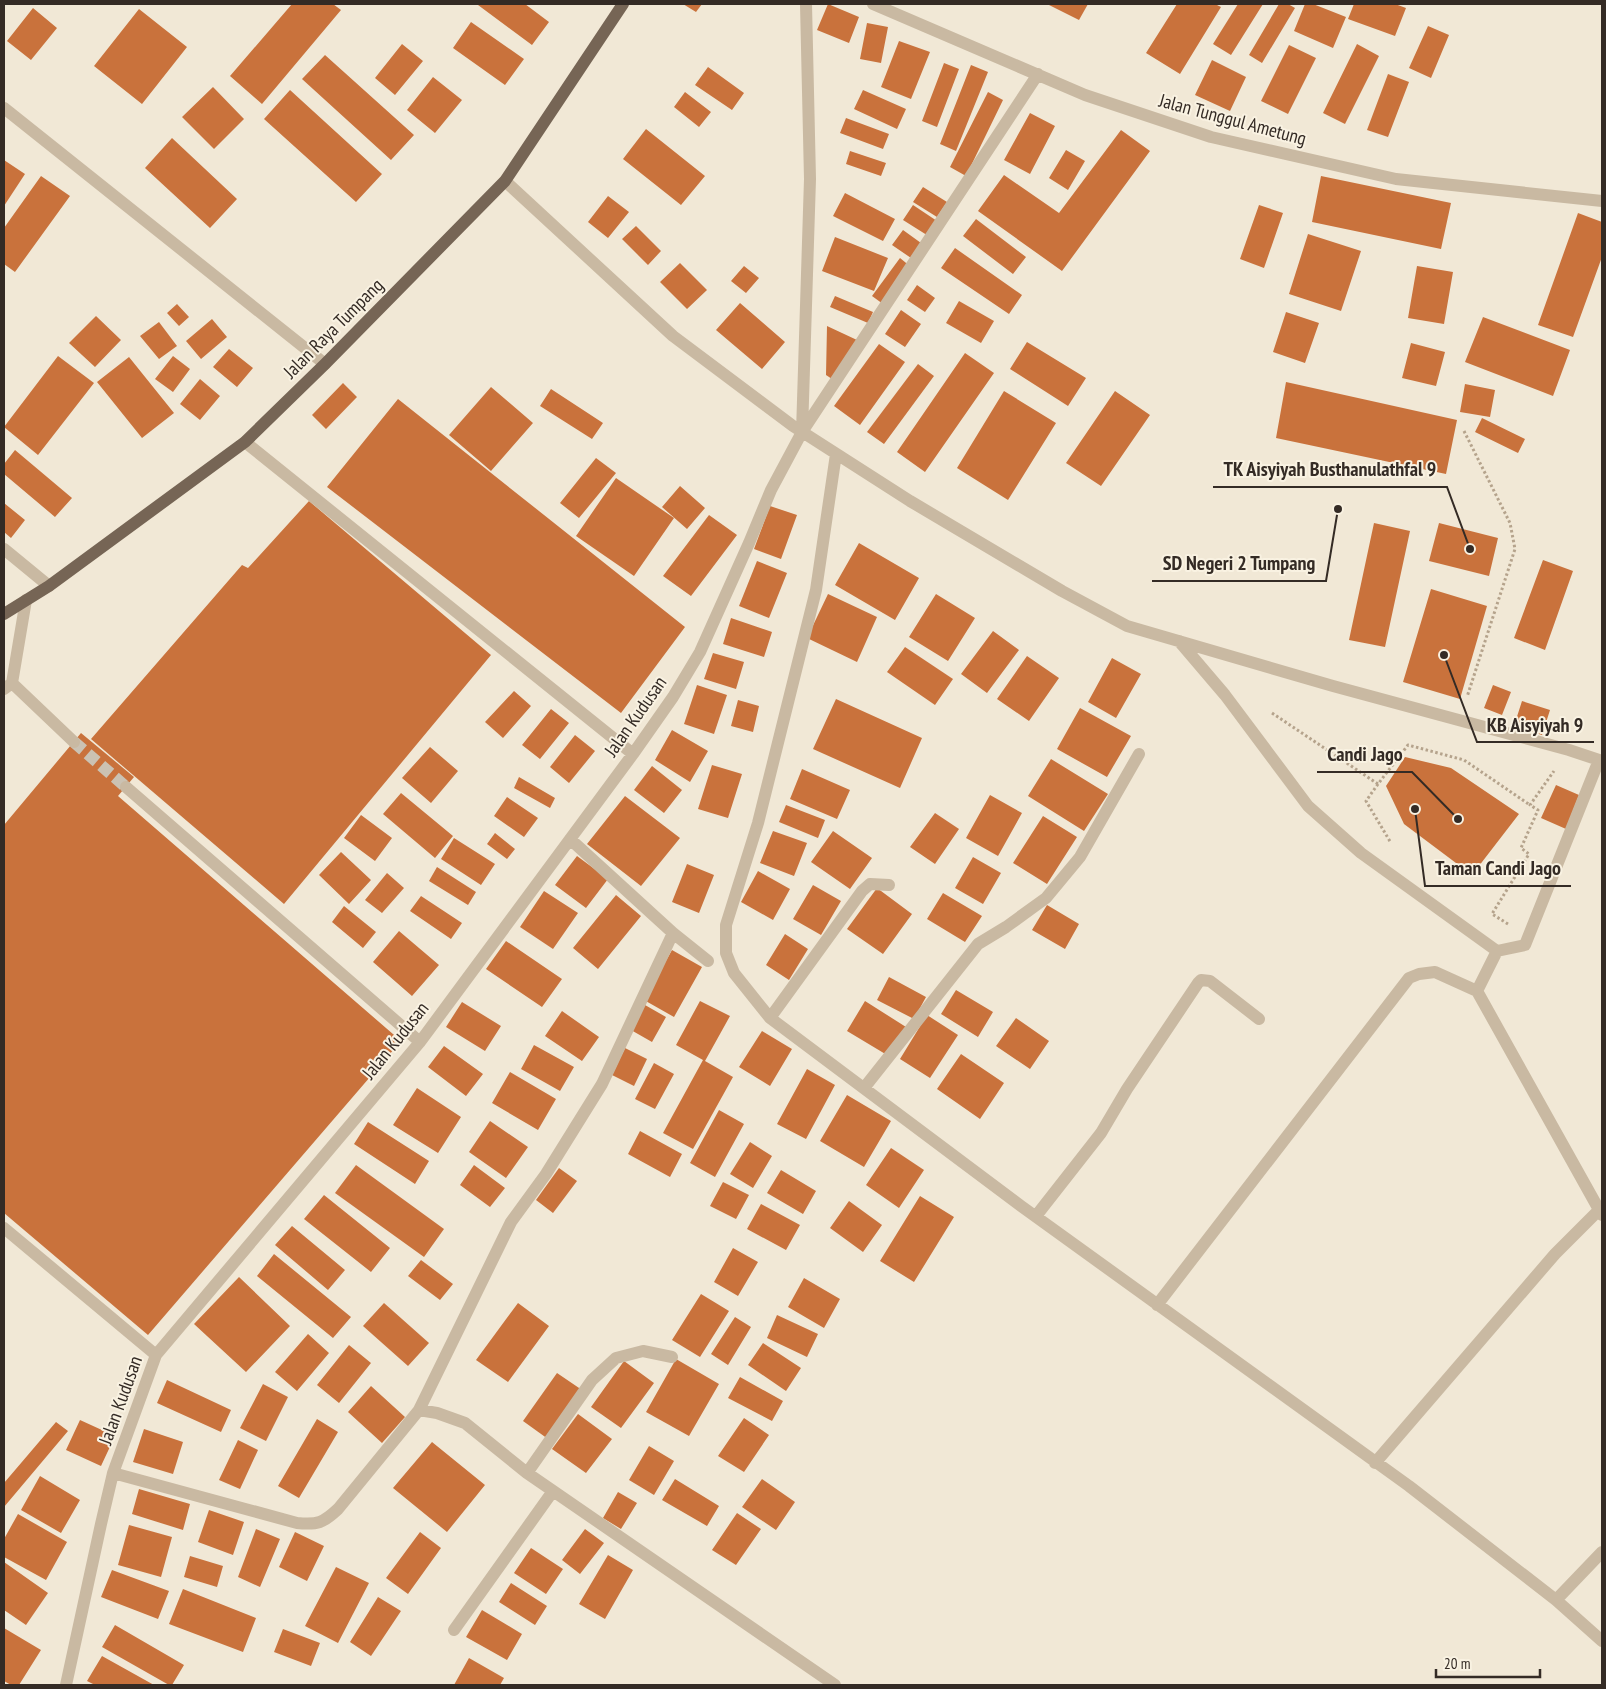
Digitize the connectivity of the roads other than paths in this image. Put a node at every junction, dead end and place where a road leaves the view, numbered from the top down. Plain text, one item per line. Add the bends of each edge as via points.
1 (623, 4) edge
2 (806, 4) edge
3 (873, 4) edge
4 (888, 7) edge
5 (1038, 74) junction
6 (4, 108) edge
7 (505, 181) junction
8 (1602, 201) edge
9 (325, 364) junction
10 (802, 432) junction
11 (245, 442) junction
12 (836, 454) junction
13 (4, 549) edge
14 (50, 586) junction
15 (26, 600) junction
16 (4, 614) edge
17 (1179, 641) junction
18 (8, 686) edge
19 (74, 742) tunnel mouth
20 (633, 754) junction
21 (1139, 754) dead end
22 (1601, 761) edge
23 (126, 787) tunnel mouth
24 (570, 840) junction
25 (889, 885) dead end
26 (673, 933) junction
27 (1497, 951) junction
28 (708, 961) dead end
29 (1477, 991) junction
30 (770, 1018) junction
31 (1260, 1019) dead end
32 (420, 1042) junction
33 (864, 1088) junction
34 (1601, 1212) edge
35 (1036, 1216) junction
36 (4, 1228) edge
37 (1157, 1305) junction
38 (156, 1355) junction
39 (672, 1357) dead end
40 (419, 1410) junction
41 (1376, 1462) junction
42 (113, 1473) junction
43 (527, 1473) junction
44 (553, 1491) junction
45 (1602, 1552) edge
46 (1556, 1600) junction
47 (454, 1630) dead end
48 (1602, 1641) edge
49 (66, 1685) edge
50 (835, 1685) edge

1 - 7 main road, Jalan Raya Tumpang
2 - 10 street via 810,178
3 - 4 street, Jalan Tunggul Ametung
4 - 5 street, Jalan Tunggul Ametung
5 - 8 street, Jalan Tunggul Ametung via 1085,95 1211,137 1396,179
5 - 10 street, Jalan Kudusan
6 - 9 street
7 - 9 main road, Jalan Raya Tumpang
7 - 10 street via 673,336
9 - 11 main road, Jalan Raya Tumpang
10 - 12 street
10 - 20 street, Jalan Kudusan via 771,490 700,652
11 - 14 main road, Jalan Raya Tumpang
11 - 20 street
12 - 17 street via 1062,591 1127,626
12 - 30 street via 816,590 758,823 726,924 726,953 734,973
13 - 14 street
14 - 15 main road, Jalan Raya Tumpang
15 - 16 main road, Jalan Raya Tumpang
15 - 18 street
17 - 22 street
17 - 27 street via 1225,694 1308,806 1361,853
18 - 19 street
20 - 24 street, Jalan Kudusan
21 - 33 street via 1069,871 1046,898 978,944
22 - 27 street via 1525,945
23 - 32 street
24 - 26 street
24 - 32 street, Jalan Kudusan
25 - 30 street via 870,884 862,890
26 - 28 street
26 - 40 street via 602,1084 546,1174 511,1222
27 - 29 street
29 - 34 street
29 - 37 street via 1435,972 1409,978
30 - 33 street
31 - 35 street via 1210,981 1198,983 1101,1133
32 - 38 street, Jalan Kudusan
33 - 35 street
34 - 41 street via 1555,1254
35 - 37 street
36 - 38 street
37 - 41 street
38 - 42 street, Jalan Kudusan
39 - 43 street via 643,1351 616,1358 592,1380
40 - 42 street via 338,1509 325,1521 311,1524
40 - 43 street via 465,1423
41 - 46 street
42 - 49 street, Jalan Kudusan
43 - 44 street
44 - 47 street
44 - 50 street
45 - 46 street
46 - 48 street

